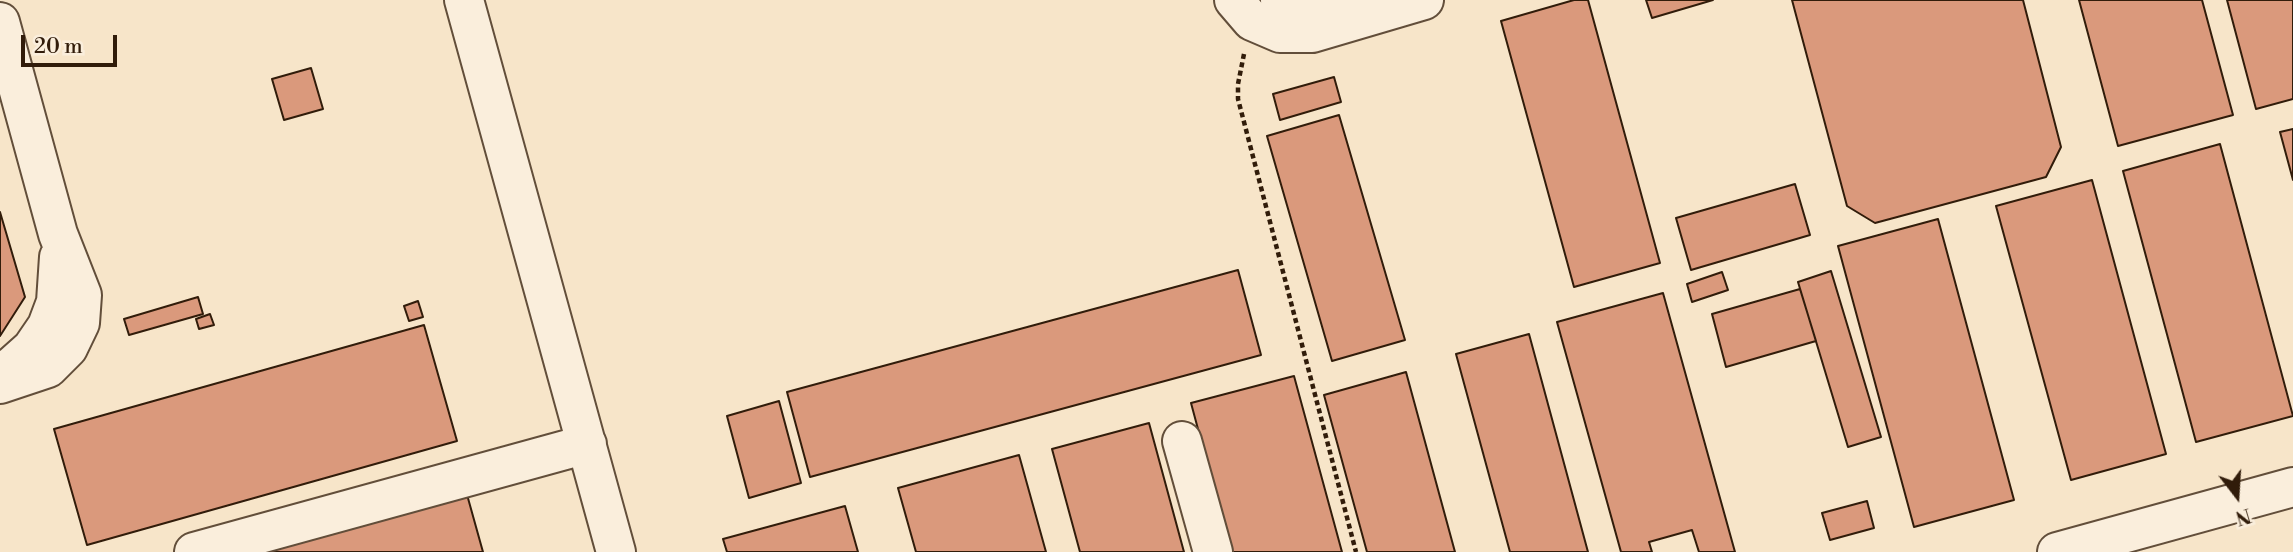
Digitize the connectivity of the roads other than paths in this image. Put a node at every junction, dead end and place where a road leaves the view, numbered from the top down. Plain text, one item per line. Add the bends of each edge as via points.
1 (464, 0) edge
2 (1415, 2) edge
3 (1255, 7) edge
4 (0, 22) edge
5 (58, 234) junction
6 (0, 373) edge
7 (0, 384) edge
8 (1182, 441) dead end
9 (587, 444) junction
10 (2293, 487) edge
11 (194, 552) edge
12 (616, 552) edge
13 (1213, 552) edge
14 (2057, 552) edge

1 - 9 street
2 - 3 street
4 - 5 street
5 - 6 street via 56,302 47,326 32,348
5 - 7 street via 82,295 80,323 68,348 48,368
8 - 13 street
9 - 11 street
9 - 12 street
10 - 14 street

